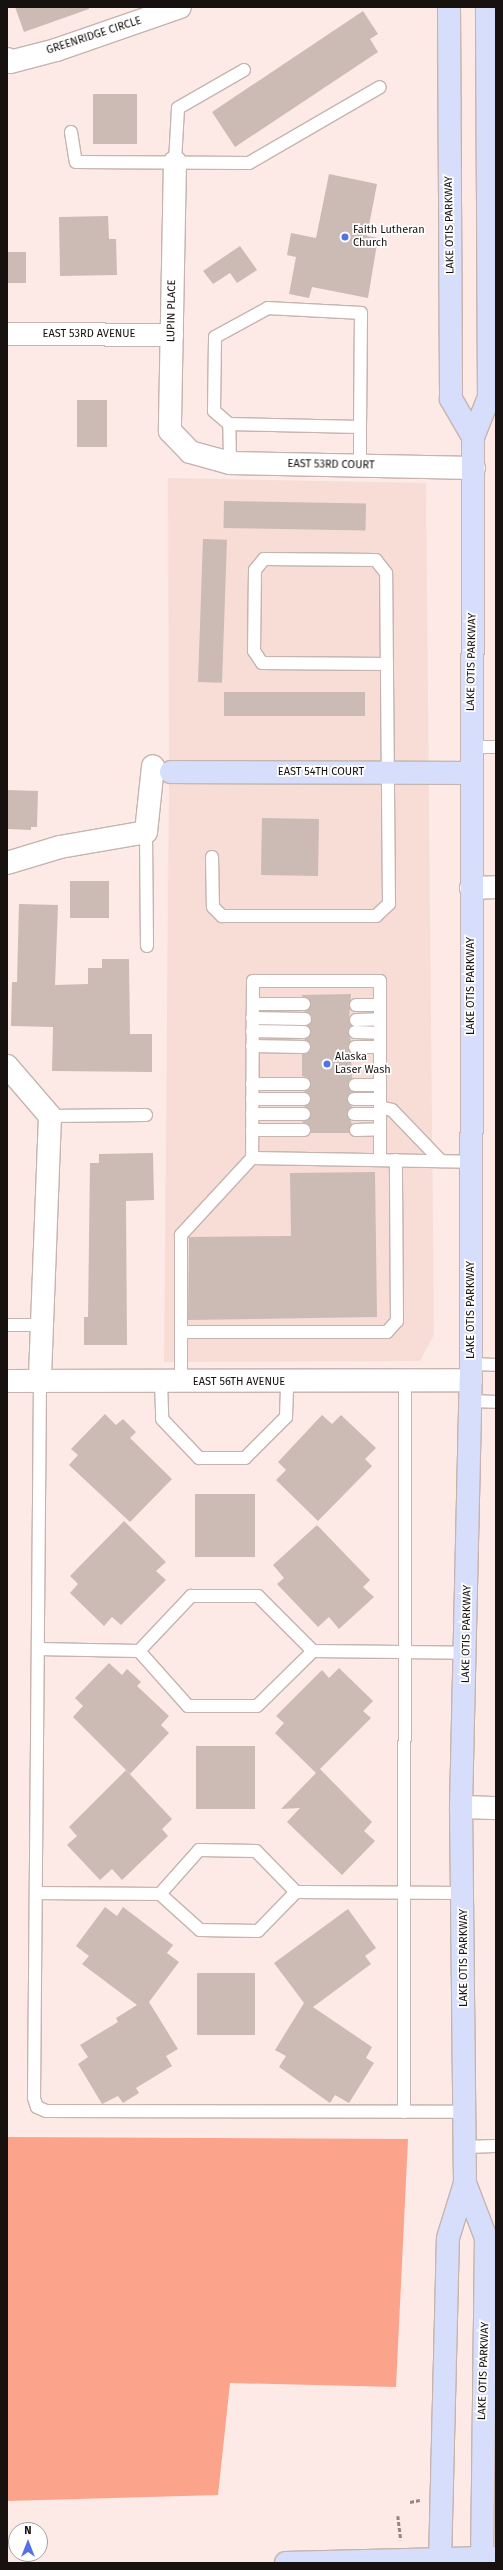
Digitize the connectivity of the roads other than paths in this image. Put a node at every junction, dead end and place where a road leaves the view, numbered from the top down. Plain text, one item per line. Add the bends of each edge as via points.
1 (180, 7) edge
2 (450, 7) edge
3 (487, 7) edge
4 (7, 60) edge
5 (244, 70) dead end
6 (380, 87) dead end
7 (71, 132) dead end
8 (175, 162) junction
9 (492, 172) edge
10 (7, 334) edge
11 (172, 335) junction
12 (229, 424) junction
13 (360, 427) junction
14 (473, 437) junction
15 (190, 452) joint
16 (230, 463) junction
17 (360, 466) junction
18 (474, 468) junction
19 (387, 664) junction
20 (496, 746) edge
21 (471, 747) junction
22 (162, 769) joint
23 (388, 773) junction
24 (470, 773) junction
25 (146, 832) junction
26 (212, 857) dead end
27 (7, 863) edge
28 (496, 887) edge
29 (471, 888) junction
30 (147, 946) dead end
31 (253, 1004) junction
32 (304, 1004) dead end
33 (356, 1005) dead end
34 (380, 1005) junction
35 (252, 1018) junction
36 (305, 1019) dead end
37 (356, 1020) dead end
38 (380, 1020) junction
39 (252, 1031) junction
40 (304, 1032) dead end
41 (355, 1032) dead end
42 (380, 1032) junction
43 (252, 1046) junction
44 (304, 1046) dead end
45 (355, 1046) dead end
46 (380, 1047) junction
47 (7, 1066) edge
48 (252, 1084) junction
49 (304, 1084) dead end
50 (355, 1085) dead end
51 (380, 1085) junction
52 (252, 1099) junction
53 (304, 1099) dead end
54 (354, 1099) dead end
55 (380, 1107) junction
56 (252, 1114) junction
57 (304, 1114) dead end
58 (354, 1114) dead end
59 (146, 1115) dead end
60 (50, 1116) junction
61 (380, 1129) junction
62 (252, 1130) junction
63 (304, 1130) dead end
64 (356, 1130) dead end
65 (252, 1158) junction
66 (380, 1160) junction
67 (396, 1160) junction
68 (441, 1161) junction
69 (471, 1162) junction
70 (7, 1325) edge
71 (42, 1325) junction
72 (181, 1332) junction
73 (496, 1365) edge
74 (7, 1381) edge
75 (286, 1381) junction
76 (405, 1381) junction
77 (40, 1382) junction
78 (171, 1382) junction
79 (471, 1382) junction
80 (496, 1402) edge
81 (38, 1650) junction
82 (140, 1651) junction
83 (313, 1651) junction
84 (405, 1652) junction
85 (466, 1654) junction
86 (462, 1807) junction
87 (496, 1808) edge
88 (296, 1892) junction
89 (404, 1892) junction
90 (464, 1892) junction
91 (36, 1893) junction
92 (160, 1894) junction
93 (404, 2112) junction
94 (465, 2112) junction
95 (496, 2146) edge
96 (465, 2147) junction
97 (466, 2183) junction
98 (491, 2249) edge
99 (487, 2560) edge
100 (440, 2561) edge
101 (286, 2563) edge

1 - 4 street, GREENRIDGE CIRCLE via 56,50 10,62
2 - 14 main road, LAKE OTIS PARKWAY via 451,399
3 - 9 main road, LAKE OTIS PARKWAY
5 - 8 lane via 178,108
6 - 8 lane via 249,163
7 - 8 lane via 76,162
8 - 11 street, LUPIN PLACE
9 - 14 main road, LAKE OTIS PARKWAY via 489,397
10 - 11 street, EAST 53RD AVENUE
11 - 15 street, LUPIN PLACE via 170,431
12 - 13 lane
12 - 13 lane via 214,411 215,337 268,308 361,313
12 - 16 lane
13 - 17 lane
14 - 18 main road, LAKE OTIS PARKWAY
15 - 16 street, EAST 53RD COURT
16 - 17 street, EAST 53RD COURT
17 - 18 street, EAST 53RD COURT
18 - 21 main road, LAKE OTIS PARKWAY
19 - 19 lane via 386,573 376,560 264,559 255,570 254,651 262,663
19 - 23 lane
20 - 21 lane
21 - 24 main road, LAKE OTIS PARKWAY
22 - 23 main road, EAST 54TH COURT
22 - 25 street
23 - 24 main road, EAST 54TH COURT
23 - 26 lane via 389,904 376,916 222,916 213,907
24 - 29 main road, LAKE OTIS PARKWAY
25 - 27 street via 60,847
25 - 30 lane
28 - 29 street
29 - 69 main road, LAKE OTIS PARKWAY
31 - 32 lane
31 - 34 lane via 253,981 380,981
31 - 35 lane
33 - 34 lane
34 - 38 lane
35 - 36 lane
35 - 39 lane
37 - 38 lane
38 - 42 lane
39 - 40 lane
39 - 43 lane
41 - 42 lane
42 - 46 lane
43 - 44 lane
43 - 48 lane
45 - 46 lane
46 - 51 lane
47 - 60 street
48 - 49 lane
48 - 52 lane
50 - 51 lane
51 - 55 lane
52 - 53 lane
52 - 56 lane
54 - 55 lane
55 - 58 lane
55 - 61 lane
55 - 68 lane via 392,1110
56 - 57 lane
56 - 62 lane
59 - 60 lane
60 - 71 street
61 - 64 lane
61 - 66 lane
62 - 63 lane
62 - 65 lane
65 - 66 lane
65 - 72 lane via 181,1235
66 - 67 lane
67 - 68 lane
67 - 72 lane via 397,1321 387,1332
68 - 69 lane
69 - 79 main road, LAKE OTIS PARKWAY
70 - 71 lane
71 - 77 street
72 - 78 lane
73 - 79 lane
74 - 77 street, EAST 56TH AVENUE
75 - 76 street, EAST 56TH AVENUE
75 - 78 street, EAST 56TH AVENUE
75 - 78 lane via 286,1417 245,1458 199,1458 162,1420
76 - 79 street, EAST 56TH AVENUE
76 - 84 lane
77 - 78 street, EAST 56TH AVENUE
77 - 81 lane
79 - 80 lane
79 - 85 main road, LAKE OTIS PARKWAY
81 - 82 lane
81 - 91 lane
82 - 83 lane via 191,1596 258,1596
82 - 83 lane via 188,1706 257,1706
83 - 84 lane
84 - 85 lane
84 - 89 lane
85 - 86 main road, LAKE OTIS PARKWAY
86 - 87 street
86 - 90 main road, LAKE OTIS PARKWAY
88 - 89 lane
88 - 92 lane via 258,1931 200,1930
88 - 92 lane via 256,1852 199,1850
89 - 90 lane
89 - 93 lane
90 - 94 main road, LAKE OTIS PARKWAY
91 - 92 lane
91 - 93 lane via 34,2098 37,2107 46,2111
93 - 94 lane
94 - 96 main road, LAKE OTIS PARKWAY
95 - 96 lane
96 - 97 main road, LAKE OTIS PARKWAY
97 - 98 main road, LAKE OTIS PARKWAY
97 - 100 main road, LAKE OTIS PARKWAY via 448,2238
98 - 99 main road, LAKE OTIS PARKWAY
99 - 100 main road
100 - 101 main road

